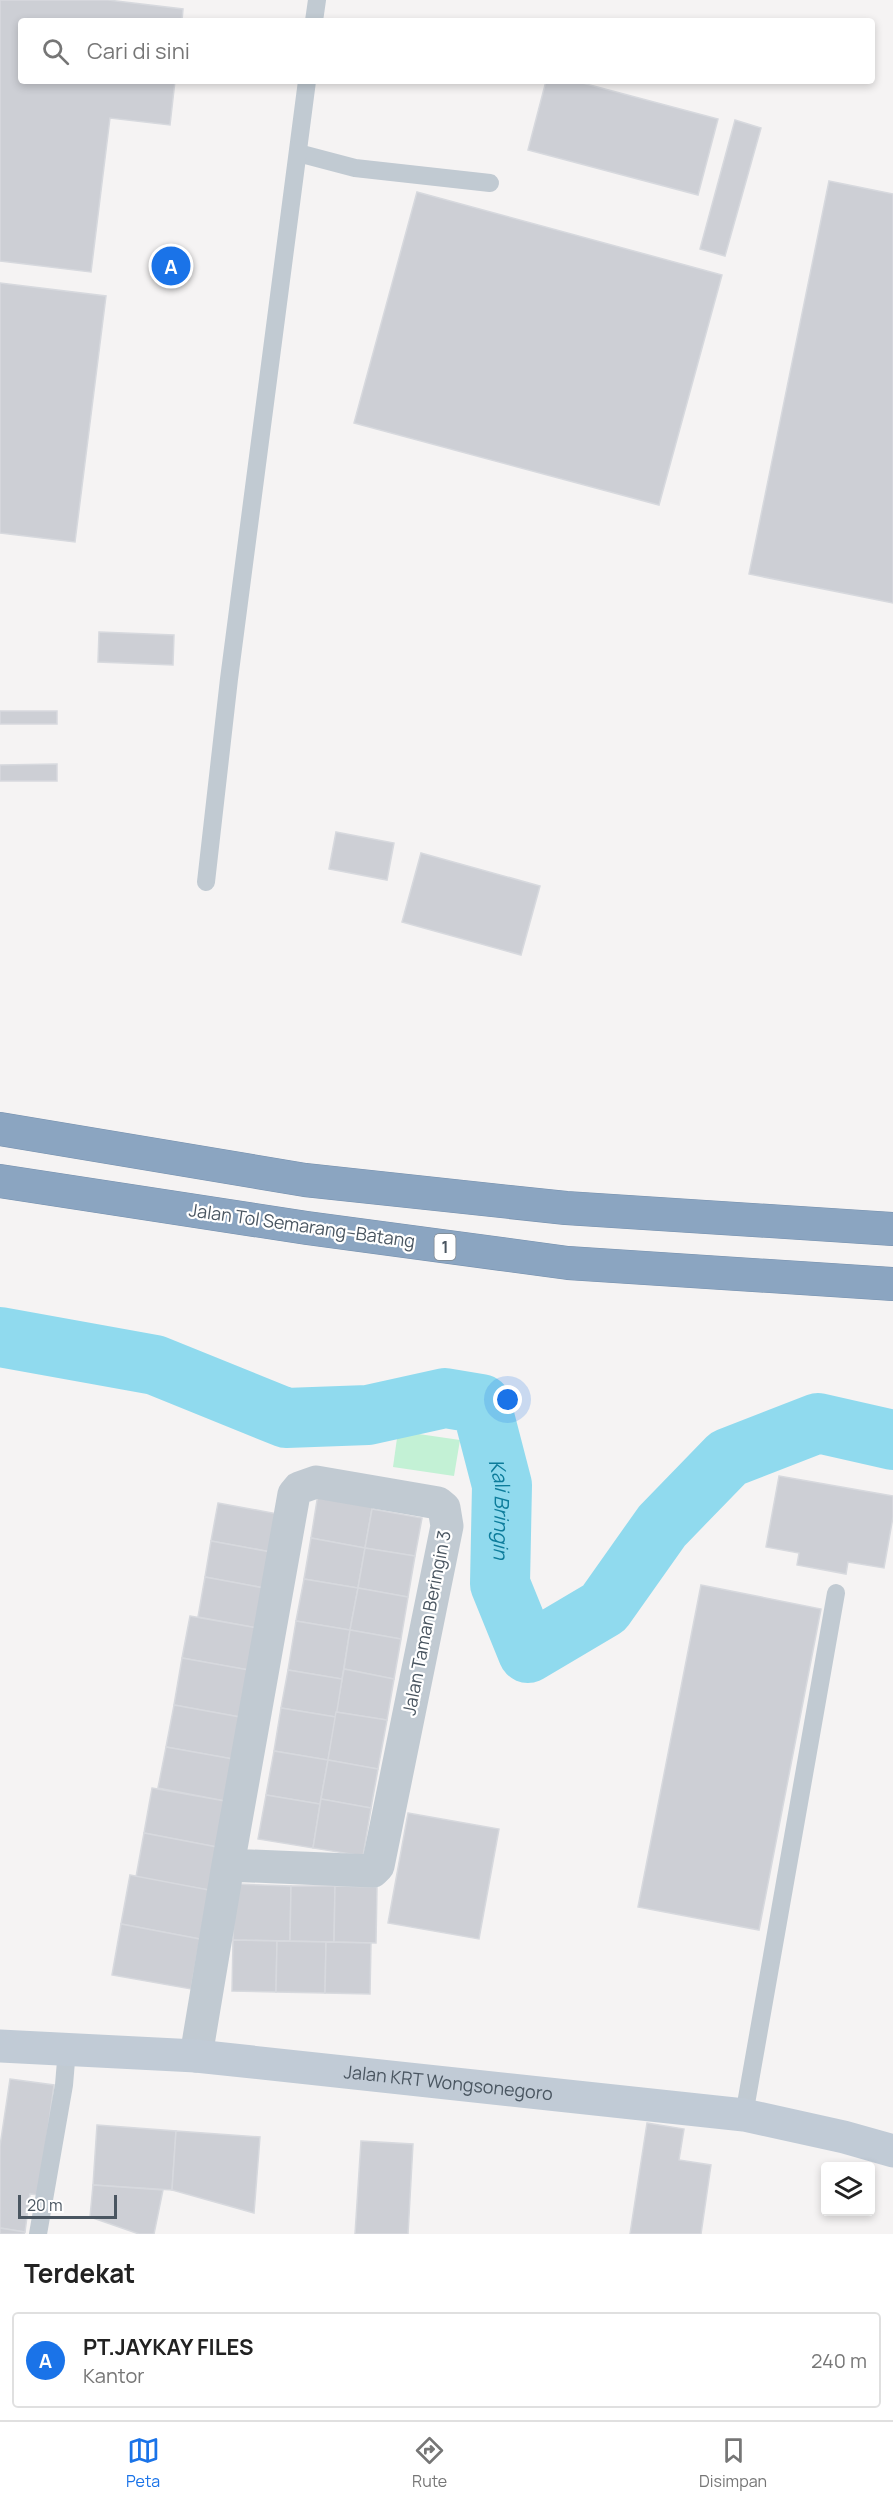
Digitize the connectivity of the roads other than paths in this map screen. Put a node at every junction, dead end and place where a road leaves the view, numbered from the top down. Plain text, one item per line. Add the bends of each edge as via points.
1 (317, 0) edge
2 (314, 18) edge
3 (307, 84) edge
4 (298, 153) junction
5 (490, 183) dead end
6 (206, 882) dead end
7 (0, 1129) edge
8 (0, 1181) edge
9 (893, 1229) edge
10 (893, 1284) edge
11 (836, 1593) dead end
12 (228, 1865) junction
13 (0, 2046) edge
14 (67, 2049) junction
15 (196, 2056) junction
16 (744, 2115) junction
17 (893, 2151) edge
18 (38, 2234) edge

1 - 2 lane
3 - 4 lane
4 - 5 lane via 355,168
4 - 6 lane
7 - 9 highway via 305,1180 566,1208
8 - 10 highway, Jalan Tol Semarang–Batang / 1 via 568,1263
11 - 16 lane
12 - 12 street, Jalan Taman Beringin 3 via 294,1494 298,1488 316,1482 438,1503 444,1508 447,1526 378,1866 373,1871
12 - 15 street, Jalan Taman Beringin 3
13 - 14 street, Jalan KRT Wongsonegoro
14 - 15 street, Jalan KRT Wongsonegoro
14 - 18 lane
15 - 16 street, Jalan KRT Wongsonegoro
16 - 17 street, Jalan KRT Wongsonegoro

